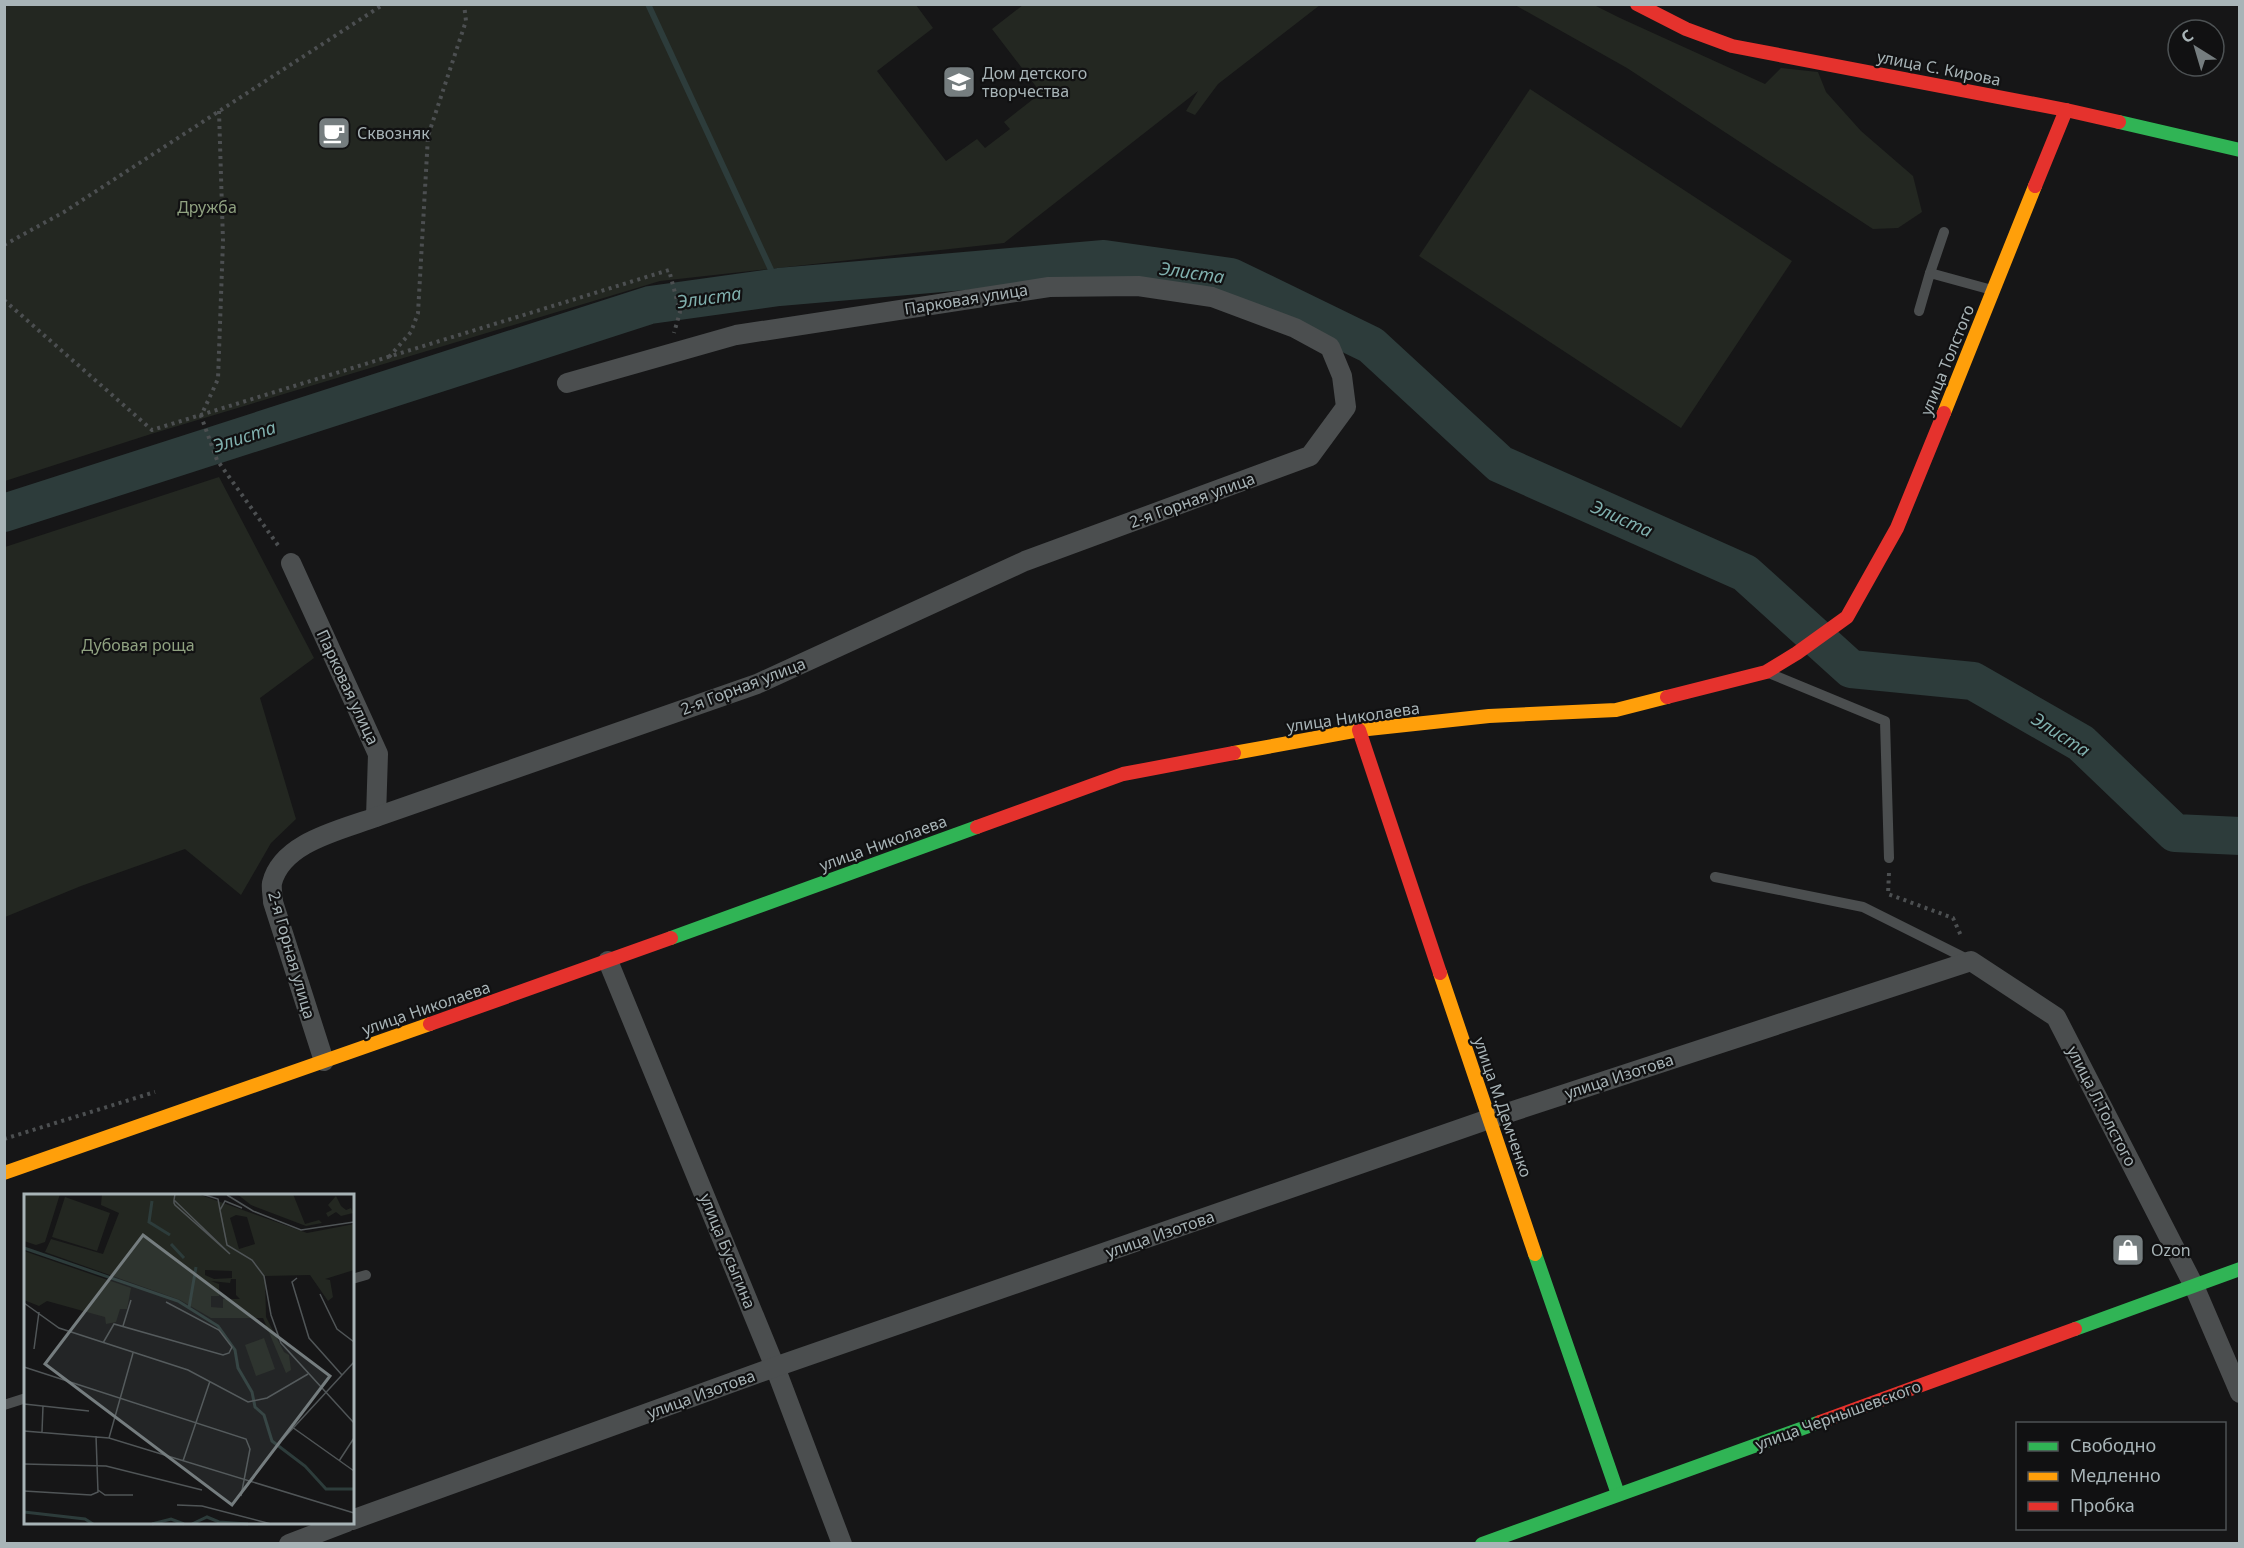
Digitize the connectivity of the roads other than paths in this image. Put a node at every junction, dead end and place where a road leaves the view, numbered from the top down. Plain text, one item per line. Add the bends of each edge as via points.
1 (1637, 4) edge
2 (2066, 110) junction
3 (2240, 150) edge
4 (1944, 232) dead end
5 (1929, 273) junction
6 (1993, 290) junction
7 (1919, 311) dead end
8 (1342, 376) joint
9 (567, 382) dead end
10 (291, 564) road end
11 (1847, 617) joint
12 (1766, 672) junction
13 (1359, 730) junction
14 (376, 817) junction
15 (1889, 858) road end
16 (1715, 877) dead end
17 (608, 961) junction
18 (1971, 961) junction
19 (324, 1061) junction
20 (1489, 1119) junction
21 (4, 1173) edge
22 (2240, 1269) edge
23 (366, 1275) dead end
24 (354, 1278) edge
25 (2194, 1286) junction
26 (775, 1367) junction
27 (2240, 1393) edge
28 (24, 1399) edge
29 (4, 1405) edge
30 (1618, 1494) junction
31 (354, 1519) edge
32 (342, 1524) edge
33 (289, 1544) edge
34 (842, 1544) edge
35 (1482, 1544) edge

1 - 2 street, улица С. Кирова via 1686,29 1732,46
2 - 3 street, улица С. Кирова
2 - 6 street, улица Толстого
4 - 5 lane
5 - 6 lane
5 - 7 lane
6 - 11 street, улица Толстого via 1897,528
8 - 9 street, Парковая улица via 1330,347 1295,328 1212,297 1138,286 1060,287 736,334
8 - 14 street, 2-я Горная улица via 1346,407 1311,456 1024,561 757,684
10 - 14 street, Парковая улица via 378,754
11 - 12 street, улица Николаева
12 - 13 street, улица Николаева via 1616,710 1489,716
12 - 15 lane via 1885,721
13 - 17 street, улица Николаева via 1123,774
13 - 20 street, улица М.Демченко
14 - 19 street, 2-я Горная улица via 294,850 278,868 272,885 273,902
16 - 18 lane via 1863,906
17 - 19 street, улица Николаева
17 - 26 street, улица Бусыгина
18 - 20 street, улица Изотова
18 - 25 street, улица Л.Толстого via 2056,1017
19 - 21 street, улица Николаева
20 - 26 street, улица Изотова
20 - 30 street, улица М.Демченко
22 - 25 street, улица Чернышевского
23 - 24 lane
25 - 27 street
25 - 30 street, улица Чернышевского
26 - 31 street, улица Изотова
26 - 34 street, улица Бусыгина
28 - 29 lane
30 - 35 street, улица Чернышевского
32 - 33 street

